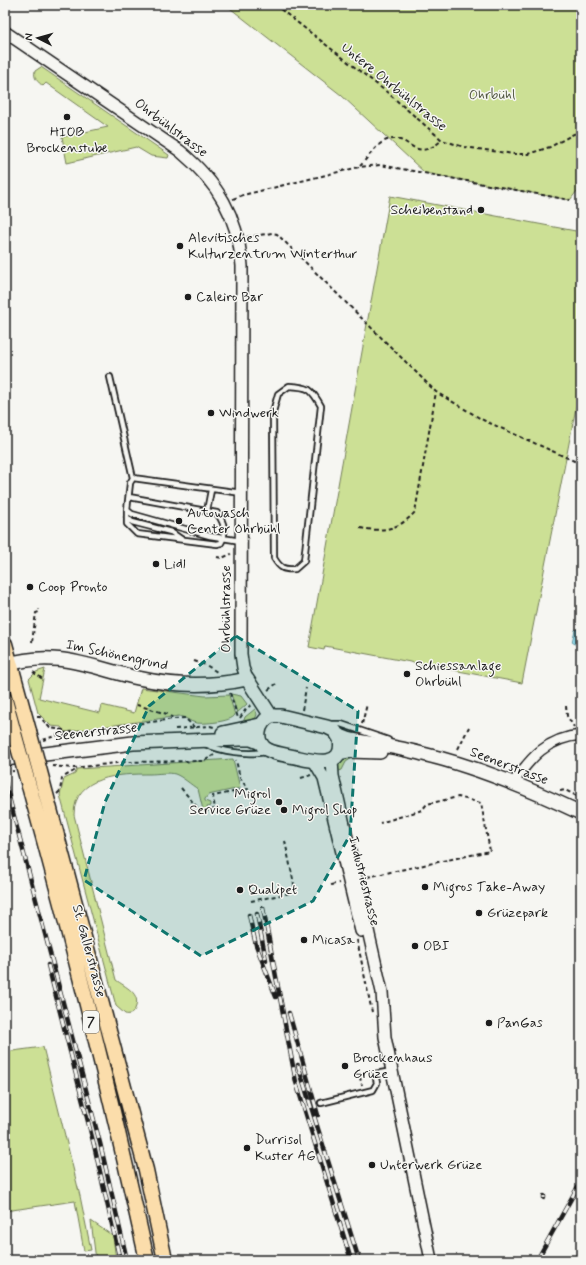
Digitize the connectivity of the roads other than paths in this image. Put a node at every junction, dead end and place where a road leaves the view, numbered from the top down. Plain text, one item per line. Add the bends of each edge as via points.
1 (5, 32) edge
2 (110, 377) dead end
3 (133, 478) junction
4 (211, 490) junction
5 (242, 493) junction
6 (129, 497) junction
7 (127, 510) junction
8 (208, 511) junction
9 (127, 517) junction
10 (224, 539) junction
11 (182, 540) junction
12 (242, 541) junction
13 (295, 569) joint
14 (5, 644) edge
15 (8, 664) edge
16 (247, 679) junction
17 (5, 700) edge
18 (271, 716) junction
19 (260, 725) junction
20 (320, 725) junction
21 (193, 733) junction
22 (338, 735) junction
23 (580, 735) edge
24 (261, 743) junction
25 (272, 752) junction
26 (423, 754) junction
27 (335, 757) junction
28 (5, 759) edge
29 (314, 767) junction
30 (513, 783) junction
31 (581, 813) edge
32 (382, 1010) junction
33 (392, 1070) junction
34 (320, 1103) dead end
35 (147, 1260) edge
36 (165, 1260) edge
37 (432, 1260) edge

1 - 5 street, Ohrbühlstrasse via 180,151 205,174 225,202 238,239 242,266
2 - 3 lane
3 - 4 lane
3 - 6 lane
4 - 5 lane
4 - 8 lane
5 - 12 street, Ohrbühlstrasse
6 - 7 lane
6 - 8 lane
7 - 9 lane
7 - 10 lane via 147,519
8 - 10 lane via 217,513 223,521
9 - 11 lane via 132,522 171,532
9 - 11 lane via 127,524 137,534
10 - 11 lane via 217,544
10 - 12 lane
12 - 16 street, Ohrbühlstrasse via 241,654
13 - 13 lane via 286,570 279,567 274,558 273,412 278,394 289,386 304,387 312,391 320,406 304,561
14 - 15 main road, St. Gallerstrasse / 7
15 - 16 main road, Im Schönengrund via 25,659 56,658 169,684 220,684
15 - 36 main road, St. Gallerstrasse / 7, bridge via 29,731 144,1162
16 - 18 main road, Ohrbühlstrasse
17 - 35 main road, St. Gallerstrasse / 7, bridge via 78,965
18 - 19 main road, Seenerstrasse
18 - 20 main road, Seenerstrasse
19 - 21 main road, Seenerstrasse
19 - 24 main road via 258,734
20 - 22 main road, Seenerstrasse via 331,728
20 - 26 lane, Seenerstrasse via 341,724
21 - 24 main road, Seenerstrasse
21 - 25 lane, Seenerstrasse via 218,750 258,754
21 - 28 main road, Seenerstrasse
22 - 26 main road, Seenerstrasse
22 - 27 main road via 341,744
23 - 30 street via 545,746
24 - 25 main road, Seenerstrasse
25 - 29 main road, Seenerstrasse
26 - 27 main road, Seenerstrasse via 349,751
26 - 30 main road, Seenerstrasse via 461,764
27 - 29 main road, Seenerstrasse
27 - 32 street, Industriestrasse via 333,776 382,992
29 - 32 street, Industriestrasse via 324,778 375,994
30 - 31 main road, Seenerstrasse
32 - 33 street, Industriestrasse
33 - 34 lane via 376,1074 377,1083 373,1090
33 - 37 street, Industriestrasse

